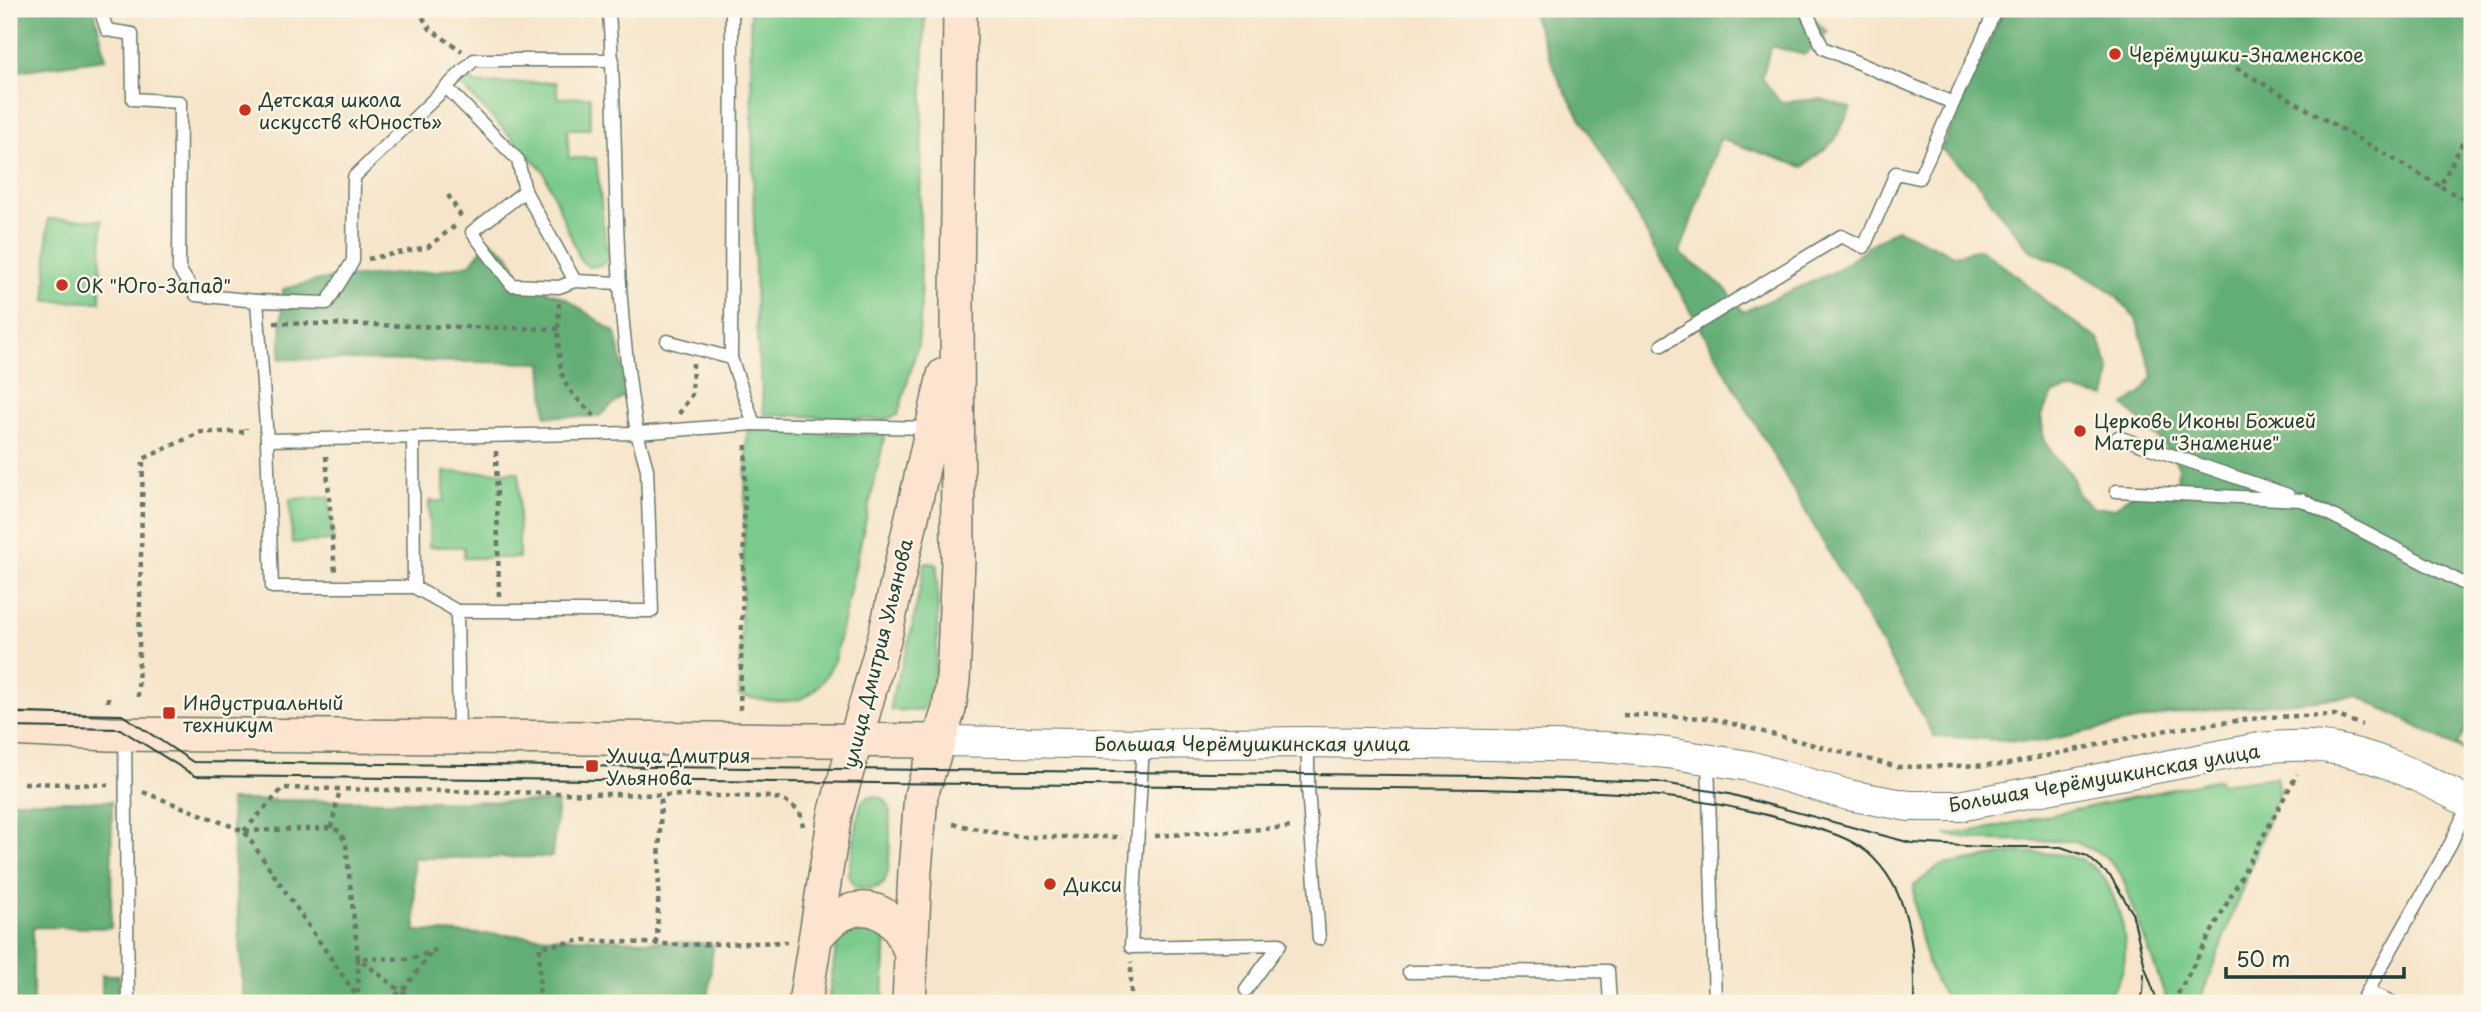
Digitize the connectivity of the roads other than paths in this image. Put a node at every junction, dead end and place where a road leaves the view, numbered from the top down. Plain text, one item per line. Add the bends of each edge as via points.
1 (100, 9) edge
2 (732, 9) edge
3 (960, 9) edge
4 (1805, 9) edge
5 (1996, 9) edge
6 (609, 13) dead end
7 (613, 60) junction
8 (446, 87) junction
9 (1953, 103) junction
10 (525, 191) junction
11 (575, 281) junction
12 (620, 283) junction
13 (257, 301) junction
14 (957, 304) junction
15 (667, 341) dead end
16 (1662, 345) dead end
17 (731, 358) junction
18 (750, 424) junction
19 (932, 429) junction
20 (636, 433) junction
21 (2118, 437) dead end
22 (413, 438) junction
23 (267, 440) junction
24 (2116, 491) dead end
25 (2302, 500) junction
26 (414, 587) junction
27 (2472, 588) edge
28 (457, 611) junction
29 (9, 729) edge
30 (125, 734) junction
31 (459, 737) junction
32 (855, 741) junction
33 (938, 741) junction
34 (1308, 743) junction
35 (1143, 744) junction
36 (1708, 758) junction
37 (2471, 803) edge
38 (826, 871) junction
39 (915, 871) junction
40 (802, 939) junction
41 (1319, 939) dead end
42 (911, 954) junction
43 (1409, 972) dead end
44 (1246, 990) dead end
45 (2365, 997) edge
46 (128, 1003) edge
47 (805, 1003) edge
48 (909, 1003) edge
49 (1609, 1003) edge
50 (1715, 1003) edge
51 (2394, 1003) edge

1 - 13 lane via 107,30 132,34 133,99 180,102 179,269 196,295
2 - 17 lane
3 - 14 main road, улица Дмитрия Ульянова
4 - 9 lane via 1823,48
5 - 9 lane
6 - 7 lane
7 - 8 lane via 474,60
7 - 12 lane
8 - 10 lane via 518,160
8 - 13 lane via 354,177 353,261 327,303
9 - 16 lane via 1919,178 1896,173 1864,247 1841,236
10 - 11 lane
10 - 11 lane via 472,232 512,285 559,287
11 - 12 lane
12 - 20 lane
13 - 23 lane
14 - 19 main road, улица Дмитрия Ульянова
14 - 33 main road, улица Дмитрия Ульянова via 958,560 953,681
15 - 17 lane
17 - 18 lane
18 - 19 lane
18 - 20 lane
19 - 32 main road, улица Дмитрия Ульянова via 886,632
20 - 22 lane
20 - 28 lane via 647,469 653,611
21 - 25 lane
22 - 23 lane
22 - 26 lane
23 - 26 lane via 272,587
24 - 25 lane
25 - 27 lane
26 - 28 lane
28 - 31 lane
29 - 30 main road, Большая Черёмушкинская улица
30 - 31 main road, Большая Черёмушкинская улица
30 - 46 lane via 119,785
31 - 32 main road, Большая Черёмушкинская улица
32 - 33 main road, Большая Черёмушкинская улица
32 - 38 main road, улица Дмитрия Ульянова via 835,814
33 - 35 street, Большая Черёмушкинская улица
33 - 39 main road, улица Дмитрия Ульянова via 921,795
34 - 35 street, Большая Черёмушкинская улица
34 - 36 street, Большая Черёмушкинская улица via 1604,747
34 - 41 lane
35 - 44 lane via 1131,947 1280,944
36 - 37 street, Большая Черёмушкинская улица via 1848,795 1909,806 1959,806 2259,748 2307,745 2382,760
36 - 50 lane
37 - 45 lane
38 - 39 main road via 845,889 870,896 896,889
38 - 40 main road, улица Дмитрия Ульянова
39 - 42 main road, улица Дмитрия Ульянова
40 - 42 main road via 839,914 870,910 898,925
40 - 47 main road, улица Дмитрия Ульянова
42 - 48 main road, улица Дмитрия Ульянова
43 - 49 lane via 1608,971
45 - 51 lane

